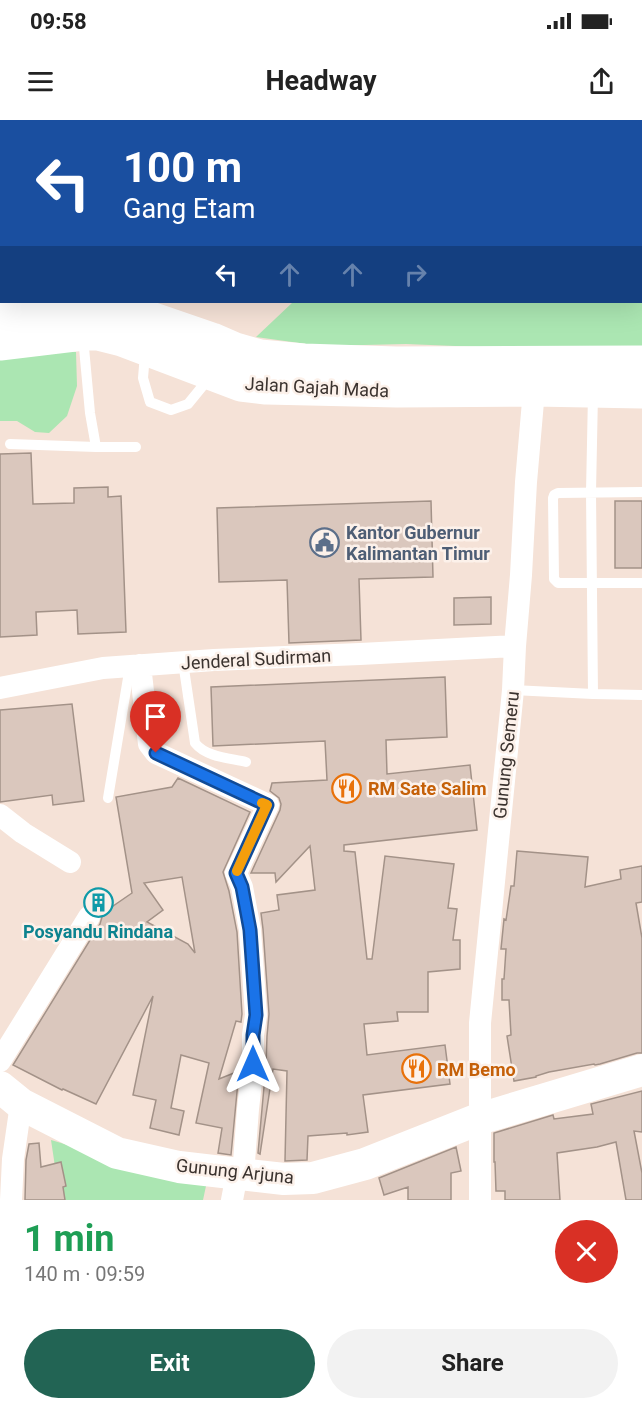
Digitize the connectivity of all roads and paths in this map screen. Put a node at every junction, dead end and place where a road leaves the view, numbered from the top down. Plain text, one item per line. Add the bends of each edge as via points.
1 (0, 316) edge
2 (82, 320) junction
3 (0, 344) edge
4 (145, 349) junction
5 (642, 362) edge
6 (212, 374) junction
7 (534, 390) junction
8 (593, 392) junction
9 (642, 392) edge
10 (10, 444) dead end
11 (96, 447) junction
12 (136, 447) dead end
13 (591, 492) junction
14 (642, 492) edge
15 (592, 583) junction
16 (642, 583) edge
17 (514, 646) junction
18 (183, 662) junction
19 (135, 666) junction
20 (0, 688) edge
21 (513, 690) junction
22 (593, 694) junction
23 (642, 695) edge
24 (246, 762) dead end
25 (108, 798) dead end
26 (0, 815) edge
27 (70, 862) dead end
28 (89, 917) dead end
29 (0, 1061) edge
30 (642, 1070) edge
31 (11, 1095) edge
32 (479, 1119) junction
33 (237, 1183) edge
34 (11, 1200) edge
35 (480, 1200) edge

1 - 2 highway, Jalan Gajah Mada
2 - 3 highway, Jalan Gajah Mada
2 - 4 highway, Jalan Gajah Mada via 98,334
2 - 5 highway, Jalan Gajah Mada via 100,304 119,307 235,349 304,360
2 - 11 lane
4 - 6 highway, Jalan Gajah Mada
4 - 6 lane via 143,378 150,402 171,410 188,404
6 - 7 highway, Jalan Gajah Mada via 241,385 266,388
7 - 8 highway, Jalan Gajah Mada
7 - 17 street, Gunung Semeru
8 - 9 highway, Jalan Gajah Mada
8 - 13 lane
10 - 11 lane
11 - 12 lane
13 - 14 lane
13 - 15 lane
13 - 15 lane via 558,493 553,498 554,579 558,583
15 - 16 lane
15 - 22 lane
17 - 18 street, Jenderal Sudirman
17 - 21 street, Gunung Semeru
18 - 19 street, Jenderal Sudirman
18 - 24 lane via 195,743 205,752
19 - 20 street, Jenderal Sudirman via 103,668
19 - 25 lane
19 - 33 street via 149,744 156,753 267,805 236,873 250,930 256,1015
21 - 22 lane
21 - 32 street, Gunung Semeru via 480,1023
22 - 23 lane
26 - 27 street
28 - 29 street
30 - 32 street, Gunung Arjuna
31 - 33 street, Gunung Arjuna via 117,1153
31 - 34 street
32 - 33 street, Gunung Arjuna via 333,1173
32 - 35 street, Gunung Semeru

